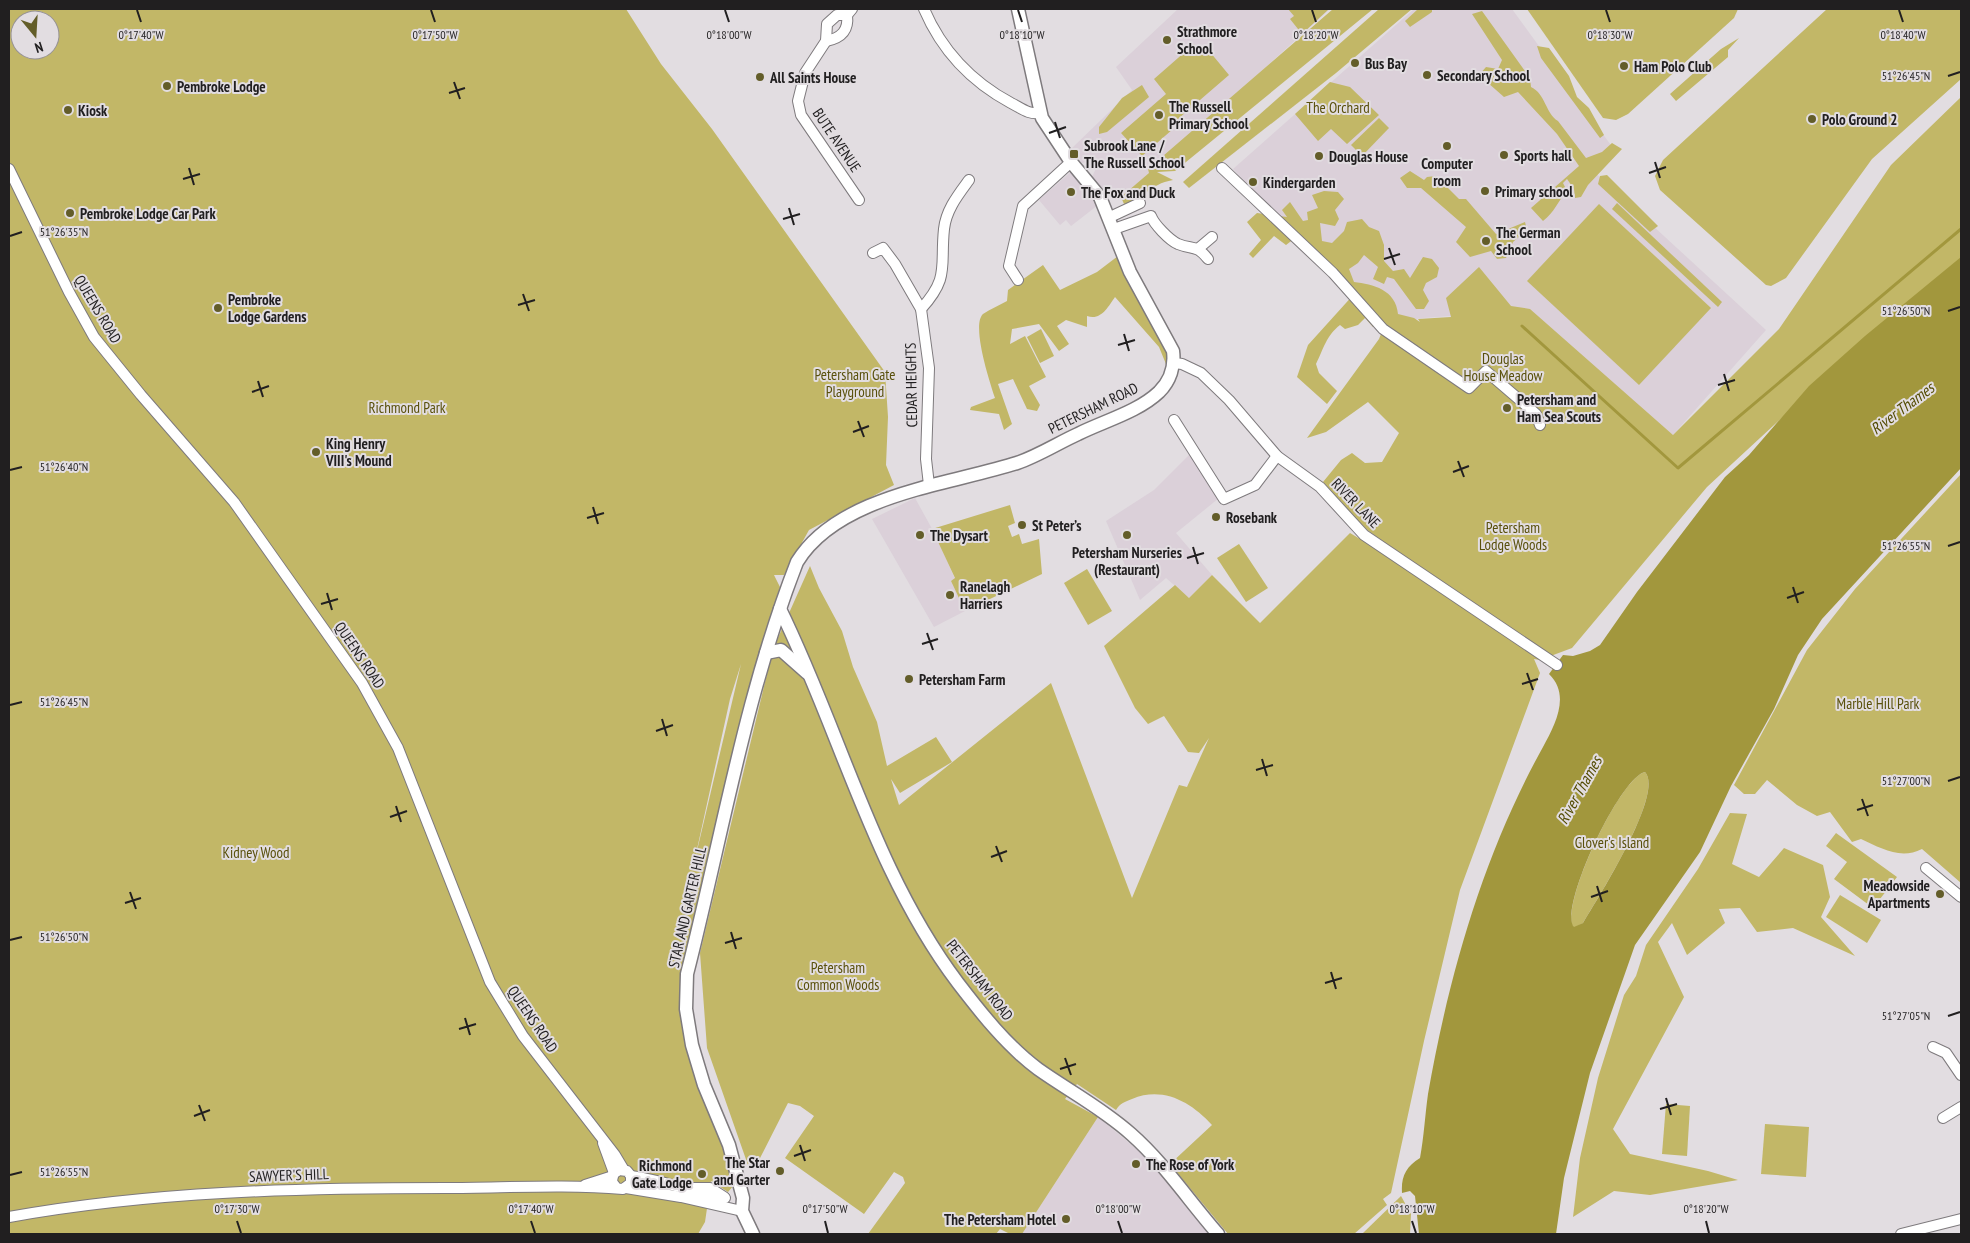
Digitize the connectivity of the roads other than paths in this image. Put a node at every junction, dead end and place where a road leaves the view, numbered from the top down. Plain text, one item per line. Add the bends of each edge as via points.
1 (924, 9) edge
2 (1018, 9) edge
3 (849, 12) edge
4 (826, 41) junction
5 (1040, 113) junction
6 (1071, 162) junction
7 (1222, 168) dead end
8 (9, 169) edge
9 (969, 180) dead end
10 (859, 200) dead end
11 (1140, 203) dead end
12 (1112, 223) junction
13 (1212, 237) dead end
14 (1199, 248) junction
15 (873, 253) dead end
16 (1208, 259) dead end
17 (1018, 280) dead end
18 (921, 309) junction
19 (1175, 363) junction
20 (1174, 420) dead end
21 (1540, 425) dead end
22 (1277, 456) junction
23 (929, 485) junction
24 (780, 609) junction
25 (766, 653) junction
26 (1557, 665) dead end
27 (811, 676) junction
28 (1926, 868) dead end
29 (1961, 897) edge
30 (1932, 1047) dead end
31 (1961, 1075) edge
32 (1961, 1108) edge
33 (1943, 1118) dead end
34 (620, 1174) junction
35 (572, 1188) junction
36 (621, 1188) junction
37 (742, 1211) junction
38 (9, 1217) edge
39 (1961, 1219) edge
40 (1926, 1231) edge
41 (753, 1234) edge
42 (1218, 1234) edge
43 (1900, 1234) edge

1 - 5 street via 948,53 979,83 1032,114
2 - 5 main road
3 - 4 street, BUTE AVENUE via 844,32 839,38
3 - 4 street, BUTE AVENUE via 830,20
4 - 10 street, BUTE AVENUE via 805,73 798,101 801,115
5 - 6 main road via 1044,124
6 - 12 main road via 1100,198
6 - 17 street via 1022,209 1009,266
7 - 21 street via 1333,272 1383,329 1470,388 1486,370 1536,414
8 - 34 street, QUEENS ROAD via 94,337 234,502 362,683 398,748 490,982 523,1036 601,1138
9 - 18 street via 949,209 944,228 943,276 934,295
11 - 12 street
12 - 14 street via 1151,216 1153,222 1176,244
12 - 19 main road via 1130,272 1173,350
13 - 14 street
14 - 16 street
15 - 18 street, CEDAR HEIGHTS via 886,244
18 - 23 street, CEDAR HEIGHTS via 929,368 926,459
19 - 22 street, RIVER LANE via 1201,373
19 - 23 main road, PETERSHAM ROAD via 1162,388 1140,405 1018,463
20 - 22 street via 1224,499 1255,485
22 - 26 street, RIVER LANE via 1320,487 1364,535
23 - 24 main road, PETERSHAM ROAD via 882,502 821,534 797,562
24 - 25 main road, STAR AND GARTER HILL
24 - 27 main road, PETERSHAM ROAD
25 - 27 main road, PETERSHAM ROAD via 781,650
25 - 37 main road, STAR AND GARTER HILL via 745,727 687,974 686,1009 692,1045 734,1162 743,1198
27 - 42 main road, PETERSHAM ROAD via 867,817 933,949 986,1019 1036,1068 1109,1115 1133,1136
28 - 29 street
30 - 31 street via 1946,1053
32 - 33 street
34 - 35 street, SAWYER'S HILL
34 - 36 street, QUEENS ROAD via 612,1182
34 - 36 street via 631,1183
34 - 37 street, SAWYER'S HILL via 656,1180 682,1189 710,1188
35 - 36 street, SAWYER'S HILL
35 - 38 street, SAWYER'S HILL via 340,1188 238,1192 137,1200
36 - 37 street, SAWYER'S HILL
37 - 41 main road
39 - 40 street
40 - 43 street

